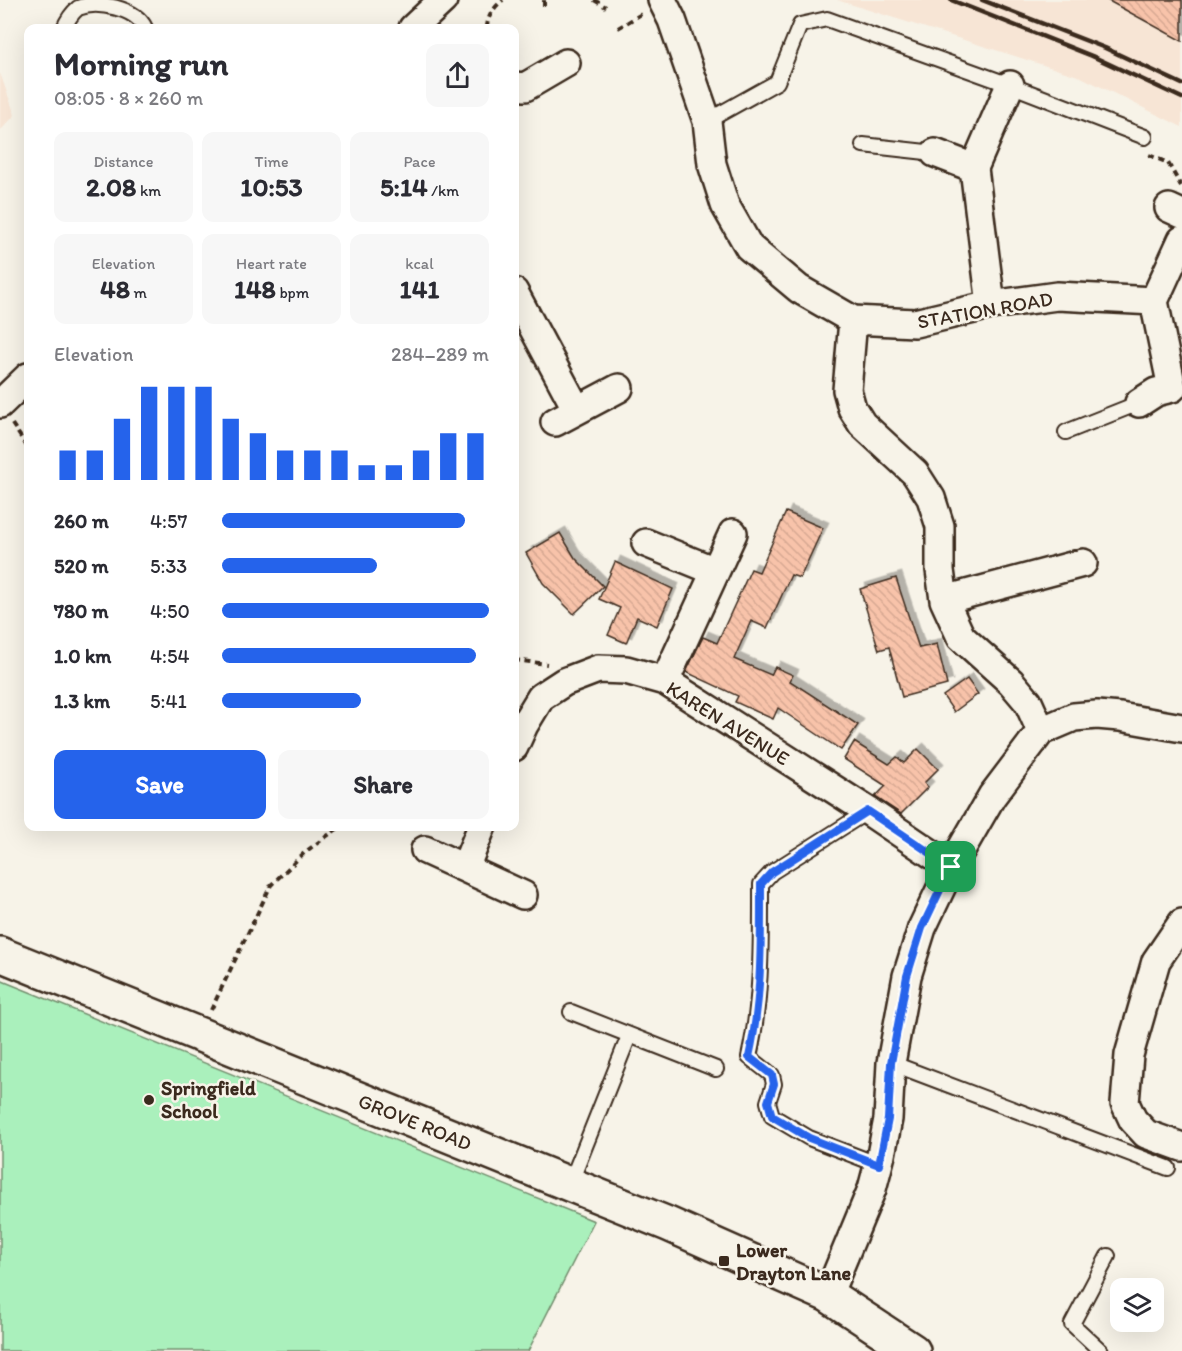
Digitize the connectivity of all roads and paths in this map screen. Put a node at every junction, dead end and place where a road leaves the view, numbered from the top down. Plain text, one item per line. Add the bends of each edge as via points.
1 (443, 0) edge
2 (503, 0) edge
3 (544, 0) edge
4 (594, 0) edge
5 (662, 0) edge
6 (606, 7) dead end
7 (544, 9) dead end
8 (66, 24) edge
9 (143, 24) edge
10 (417, 24) edge
11 (487, 24) edge
12 (566, 63) dead end
13 (1010, 85) junction
14 (519, 86) edge
15 (706, 121) junction
16 (1145, 137) joint
17 (862, 144) dead end
18 (935, 153) joint
19 (974, 168) junction
20 (1178, 203) edge
21 (1182, 240) edge
22 (1154, 301) junction
23 (519, 304) edge
24 (991, 305) junction
25 (853, 320) junction
26 (24, 384) edge
27 (619, 388) dead end
28 (1139, 403) joint
29 (6, 413) edge
30 (1066, 432) dead end
31 (24, 442) edge
32 (733, 533) dead end
33 (646, 543) dead end
34 (1083, 563) dead end
35 (716, 571) junction
36 (944, 600) junction
37 (664, 681) junction
38 (1182, 728) edge
39 (1041, 731) junction
40 (519, 736) edge
41 (868, 811) junction
42 (334, 831) edge
43 (480, 831) edge
44 (425, 850) dead end
45 (951, 867) junction
46 (465, 868) junction
47 (523, 895) dead end
48 (1179, 934) edge
49 (0, 954) edge
50 (571, 1012) dead end
51 (199, 1034) junction
52 (629, 1036) junction
53 (891, 1063) junction
54 (716, 1069) dead end
55 (1175, 1158) edge
56 (879, 1165) junction
57 (570, 1184) junction
58 (1108, 1256) dead end
59 (828, 1295) junction
60 (914, 1351) edge
61 (1101, 1351) edge

1 - 10 street
2 - 11 path via 496,5
3 - 7 path
4 - 6 path
5 - 15 street, STATION ROAD
8 - 9 lane via 79,7 93,3 123,8
12 - 14 street via 525,87
13 - 15 lane via 826,19 800,25 777,82
13 - 16 lane
13 - 19 street
15 - 25 street, STATION ROAD via 712,164 724,205 749,247 799,289
16 - 20 path via 1140,151 1168,163
17 - 18 lane
18 - 19 street
19 - 24 street
21 - 22 street
22 - 24 street, STATION ROAD via 1057,296
22 - 28 street via 1172,388
23 - 27 street via 566,416
24 - 25 street, STATION ROAD via 915,323
25 - 36 street via 847,390 852,408 862,424 915,473 931,498 940,526
26 - 29 street
28 - 30 lane
29 - 31 path
32 - 35 street
33 - 35 street
34 - 36 street
35 - 37 street
36 - 39 street via 961,637 1011,682 1028,702
37 - 40 street, KAREN AVENUE via 626,670 598,669 564,682 541,697
37 - 41 street, KAREN AVENUE
38 - 39 street via 1097,715 1074,717
39 - 45 street via 992,796
41 - 45 street, KAREN AVENUE
41 - 56 lane via 772,872 761,884 761,976 749,1057 772,1075 774,1084 768,1102 772,1116 809,1138
42 - 51 path via 271,885
43 - 46 street
44 - 46 street
45 - 53 street via 922,928 907,976
46 - 47 street
48 - 55 street via 1156,961 1129,1055 1125,1103 1133,1120
49 - 51 street, GROVE ROAD
50 - 52 lane
51 - 57 street, GROVE ROAD
52 - 54 lane
52 - 57 lane
53 - 55 lane
53 - 56 street via 888,1119
56 - 59 street
57 - 59 street, GROVE ROAD
58 - 61 lane via 1072,1324
59 - 60 street

